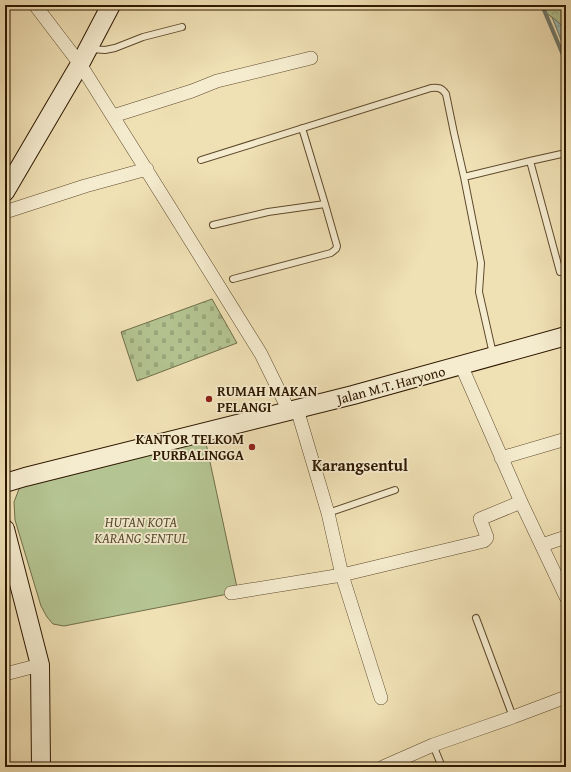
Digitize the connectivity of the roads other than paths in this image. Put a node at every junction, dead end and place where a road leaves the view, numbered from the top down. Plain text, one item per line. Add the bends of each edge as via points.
1 (35, 5) edge
2 (112, 5) edge
3 (182, 27) dead end
4 (84, 56) junction
5 (311, 58) dead end
6 (113, 116) junction
7 (302, 128) junction
8 (566, 153) edge
9 (201, 160) dead end
10 (530, 161) junction
11 (146, 169) junction
12 (464, 177) junction
13 (5, 192) edge
14 (326, 204) junction
15 (5, 212) edge
16 (213, 225) dead end
17 (560, 272) dead end
18 (233, 279) dead end
19 (566, 336) edge
20 (494, 355) junction
21 (461, 365) junction
22 (293, 410) junction
23 (566, 439) edge
24 (502, 458) junction
25 (5, 483) edge
26 (395, 490) dead end
27 (521, 502) junction
28 (328, 514) junction
29 (5, 529) edge
30 (566, 537) edge
31 (542, 545) junction
32 (342, 575) junction
33 (231, 593) dead end
34 (566, 597) edge
35 (476, 618) dead end
36 (40, 665) junction
37 (5, 674) edge
38 (566, 697) edge
39 (381, 698) dead end
40 (513, 717) junction
41 (433, 745) junction
42 (42, 767) edge
43 (383, 767) edge
44 (442, 767) edge

1 - 4 street
2 - 4 main road
3 - 4 lane
4 - 6 street
4 - 13 main road
5 - 6 street via 217,81
6 - 11 street
7 - 9 lane
7 - 12 lane via 438,87 446,94
7 - 14 lane
8 - 10 lane
10 - 12 lane
10 - 17 lane
11 - 15 street
11 - 22 street via 262,354
12 - 20 lane via 481,263 479,292
14 - 16 lane via 268,212
14 - 18 lane via 337,246 334,251
19 - 20 main road, Jalan M.T. Haryono
20 - 21 main road, Jalan M.T. Haryono
21 - 22 main road, Jalan M.T. Haryono
21 - 24 street
22 - 25 main road, Jalan M.T. Haryono
22 - 28 street
23 - 24 street
24 - 27 street
26 - 28 lane
27 - 31 street
27 - 32 street via 480,519 487,537 484,541
28 - 32 street
29 - 36 main road
30 - 31 street
31 - 34 street
32 - 33 street
32 - 39 street
35 - 40 lane
36 - 37 street
36 - 42 main road
38 - 40 street
40 - 41 street
41 - 43 street
41 - 44 lane

